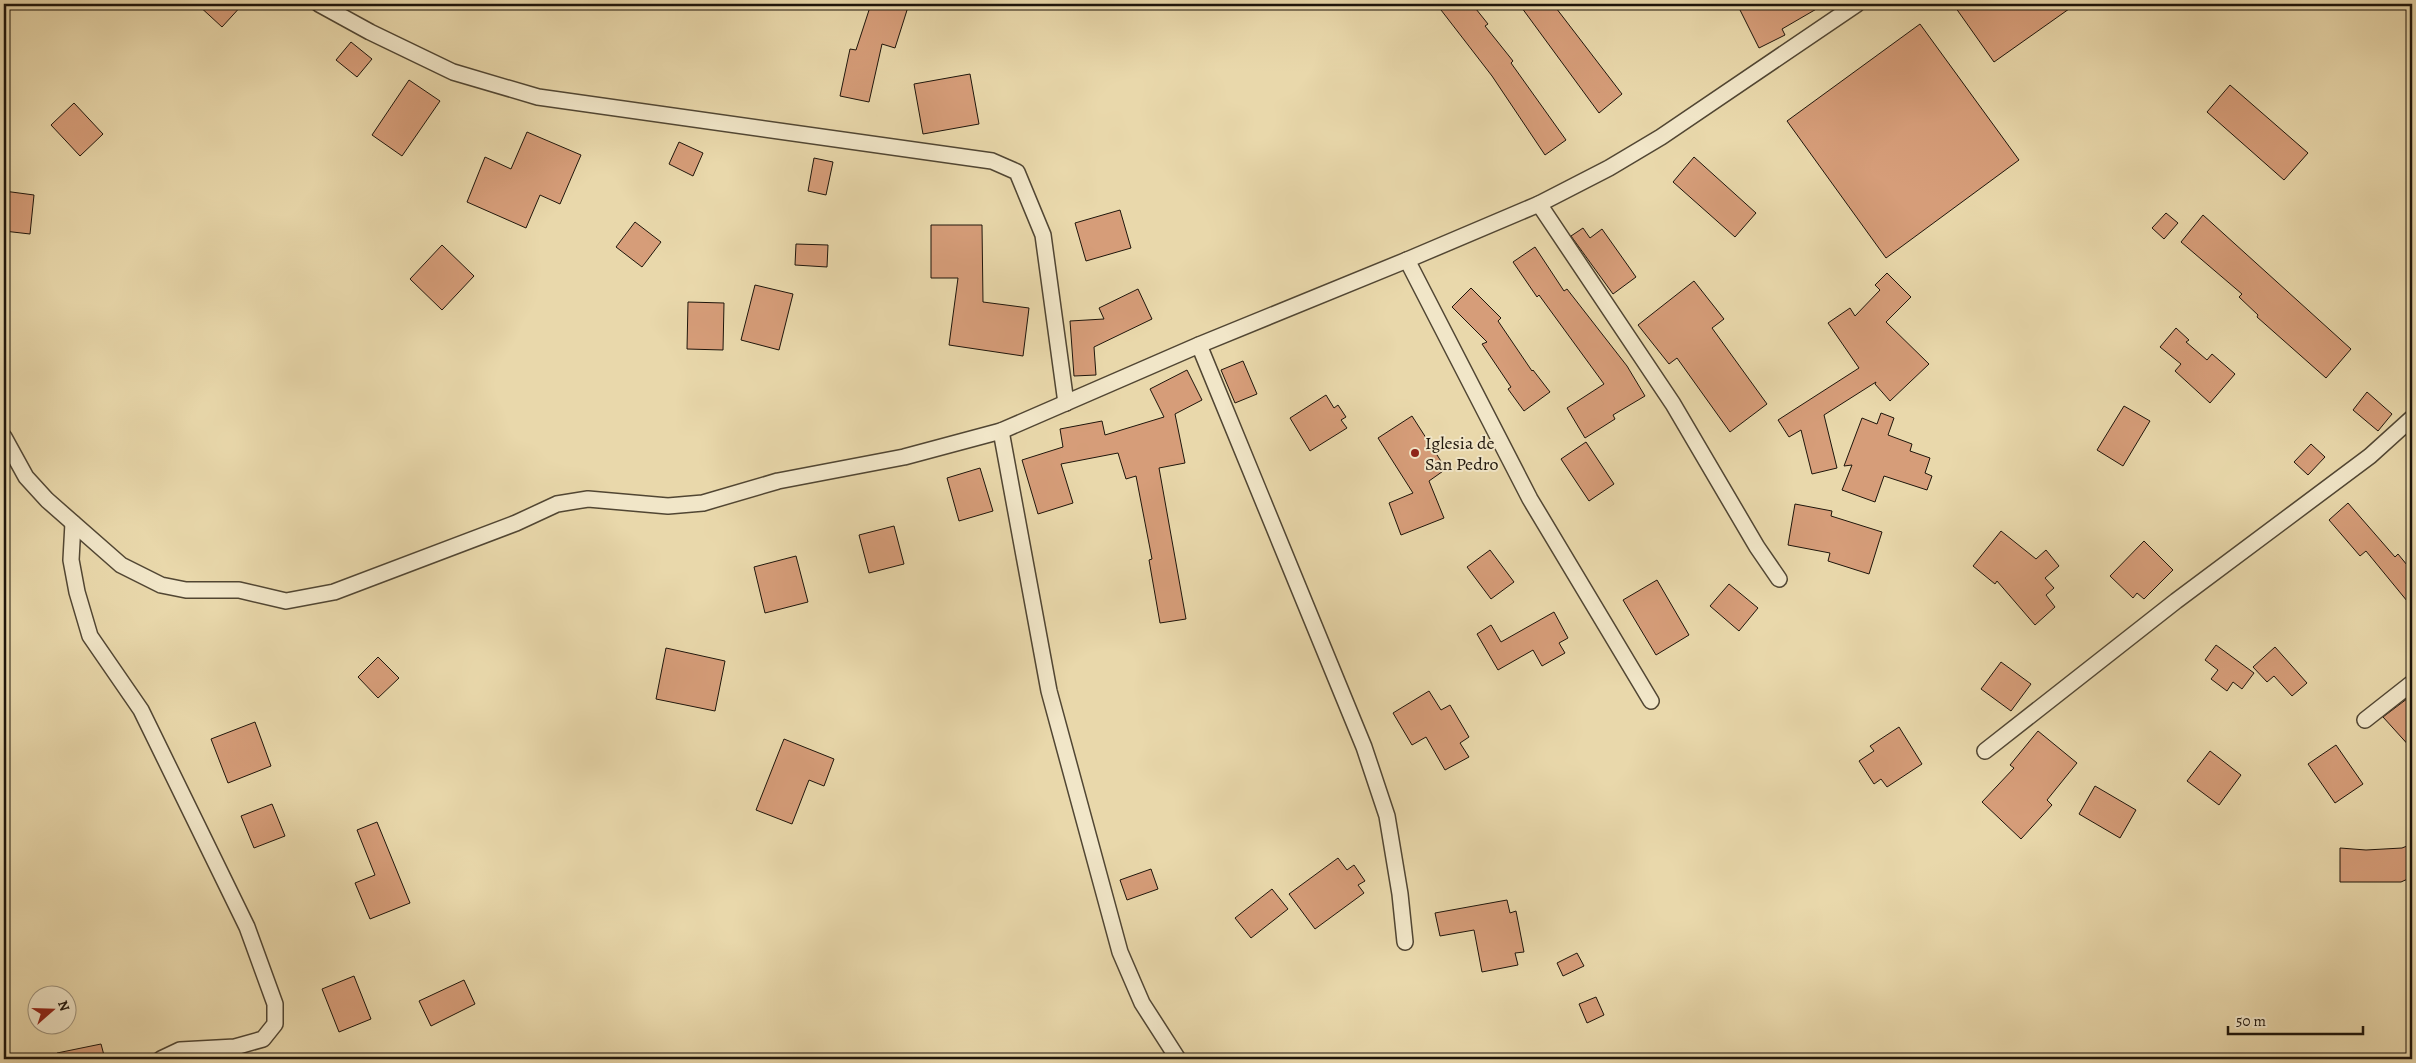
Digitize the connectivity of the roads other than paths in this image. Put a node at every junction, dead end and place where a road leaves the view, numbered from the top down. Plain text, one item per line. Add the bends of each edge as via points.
1 (319, 4) edge
2 (1858, 4) edge
3 (1539, 204) junction
4 (1408, 260) junction
5 (1199, 345) junction
6 (1066, 403) junction
7 (2412, 418) edge
8 (1001, 431) junction
9 (4, 437) edge
10 (73, 523) junction
11 (1779, 579) dead end
12 (2412, 682) edge
13 (1651, 701) dead end
14 (2365, 720) dead end
15 (1985, 751) dead end
16 (1405, 942) dead end
17 (161, 1059) edge
18 (1178, 1059) edge

1 - 6 street via 453,72 538,97 992,161 1017,172 1043,236
2 - 3 street via 1661,137
3 - 4 street
3 - 11 street via 1673,404
4 - 5 street
4 - 13 street via 1530,499
5 - 6 street
5 - 16 street via 1364,747 1386,816
6 - 8 street
7 - 15 street via 2370,456 2176,601
8 - 10 street via 904,456 778,481 703,503 668,506 588,499 557,504 516,523 334,592 286,601 239,590 186,590 161,585 121,565
8 - 18 street via 1049,691 1120,952 1142,1003
9 - 10 street via 26,477
10 - 17 street via 71,560 90,636 141,710 247,928 275,1004 275,1024 263,1039 235,1047 180,1050
12 - 14 street

